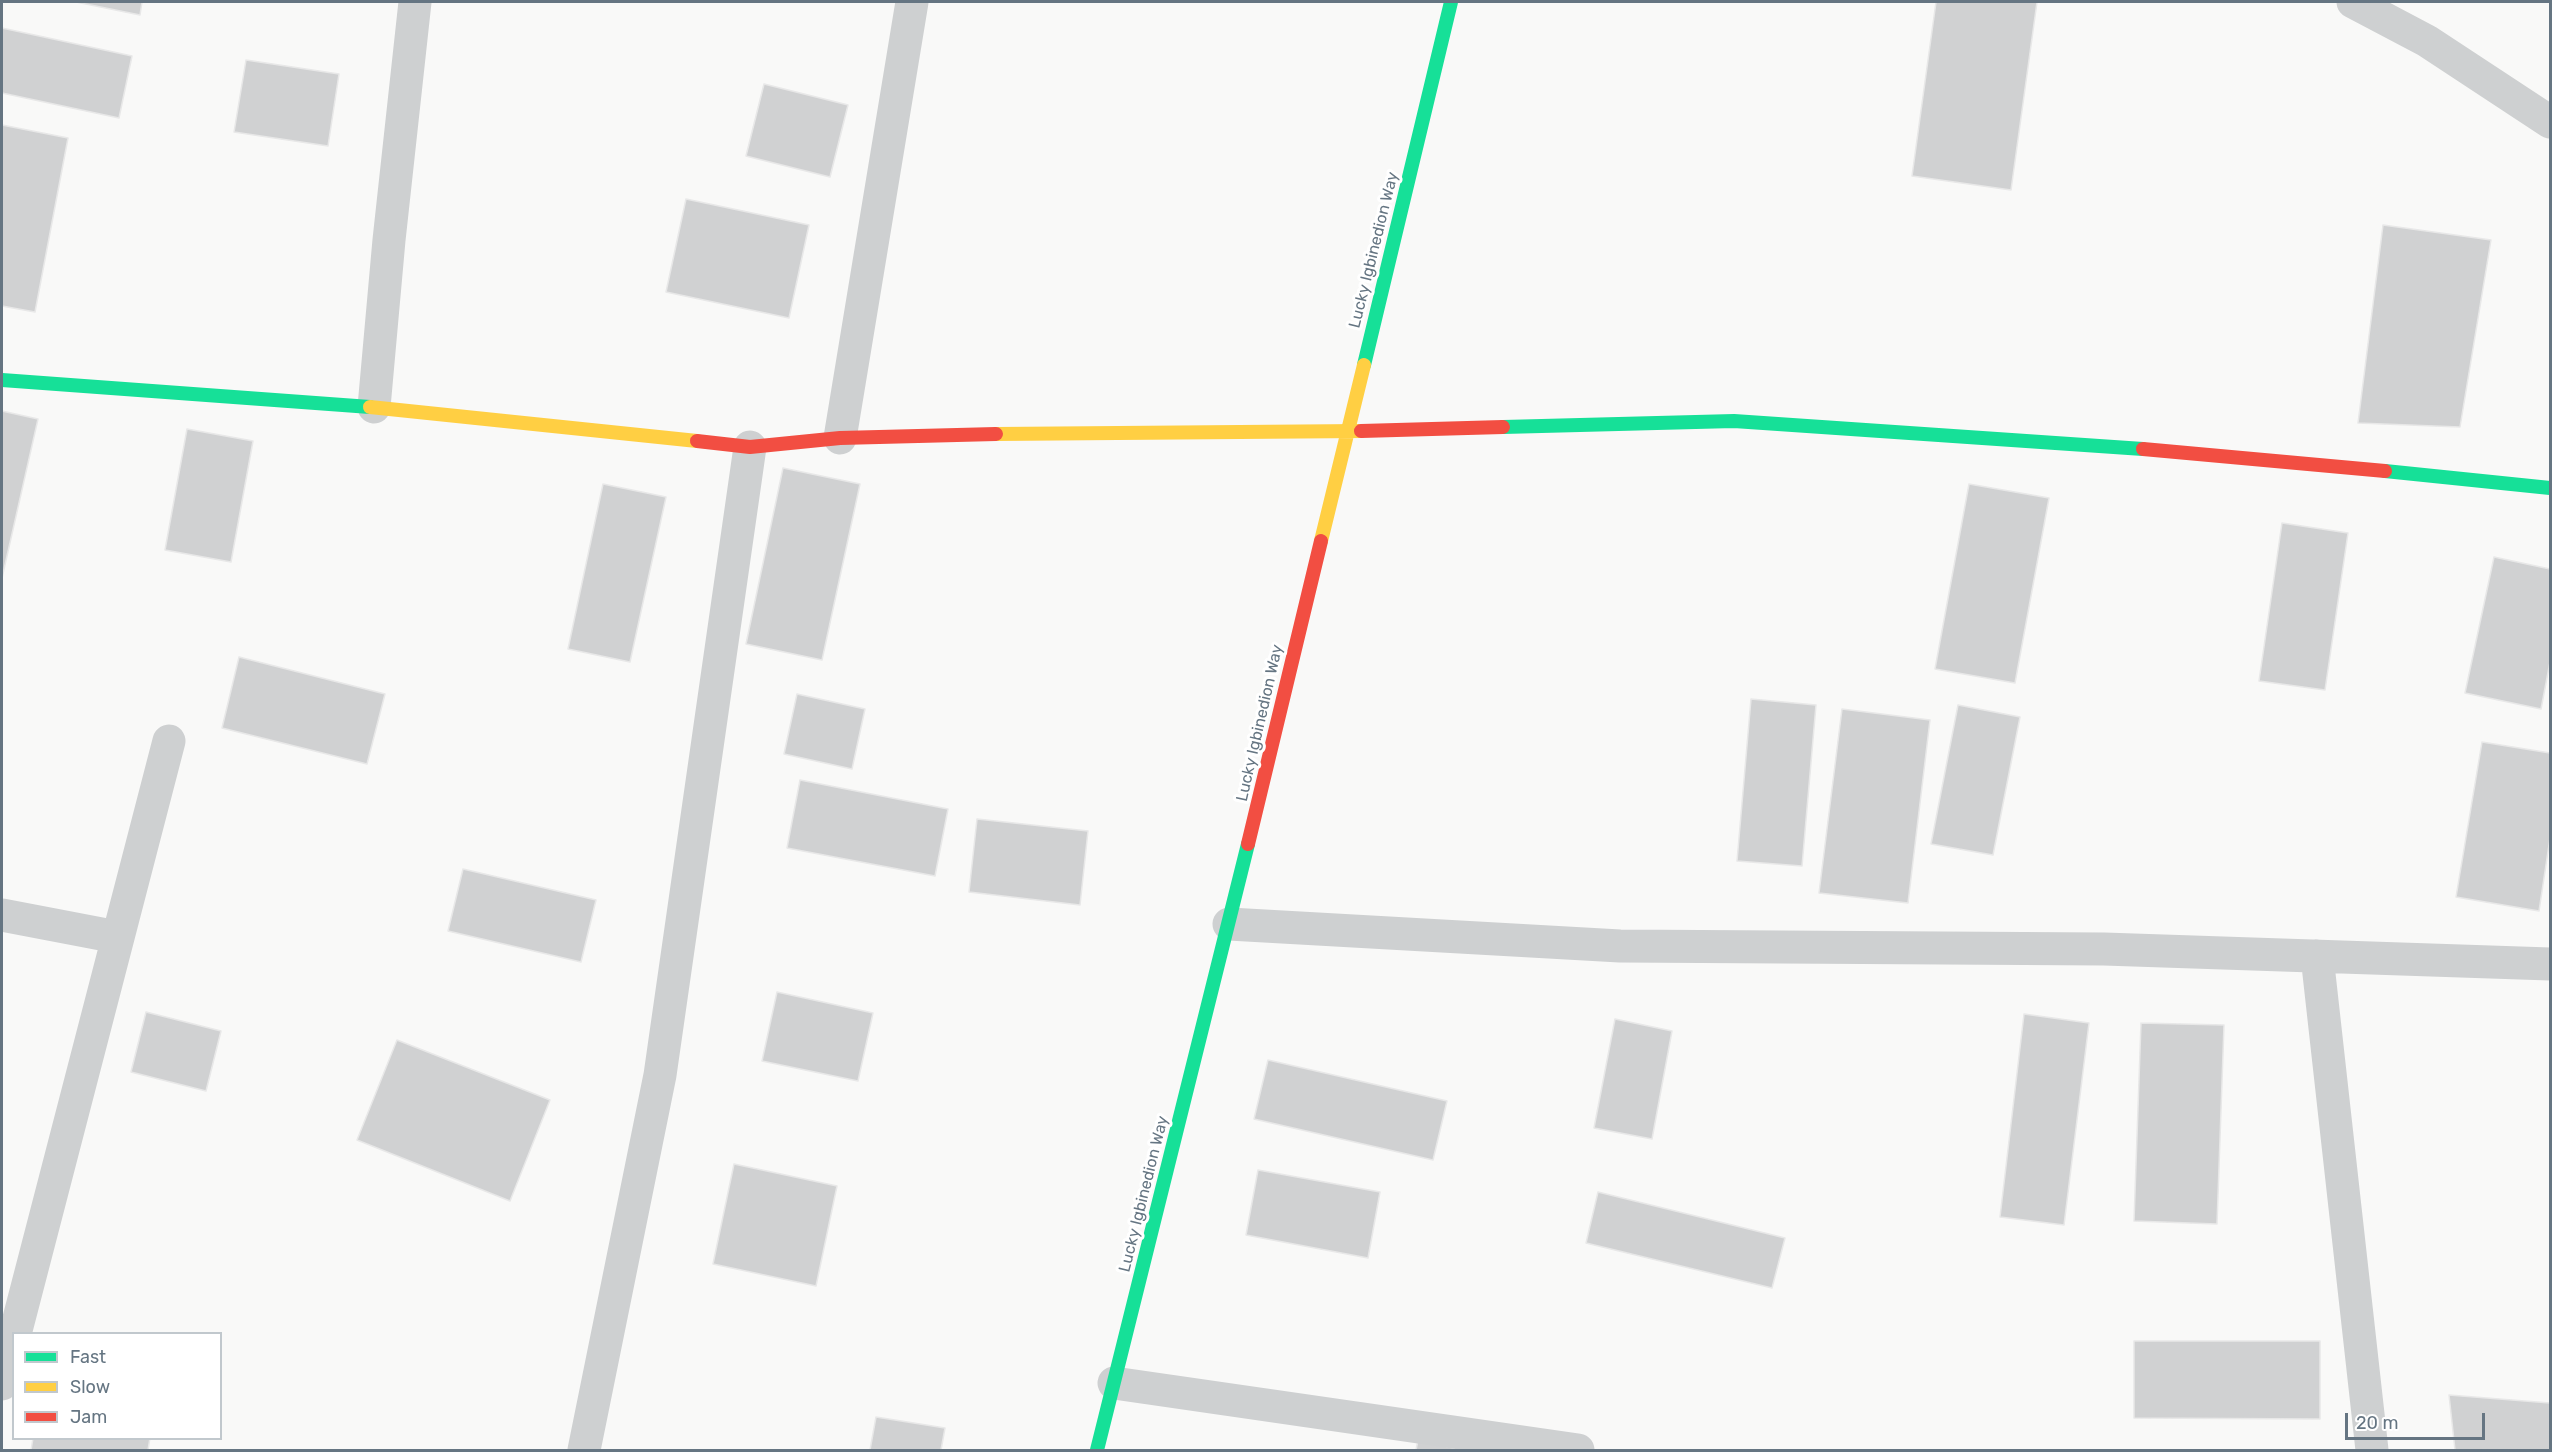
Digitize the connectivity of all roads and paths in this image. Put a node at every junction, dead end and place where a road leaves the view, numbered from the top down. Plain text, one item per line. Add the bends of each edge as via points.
1 (415, 2) edge
2 (912, 2) edge
3 (1451, 2) edge
4 (2353, 2) edge
5 (2550, 122) edge
6 (2, 380) edge
7 (374, 407) junction
8 (1347, 431) junction
9 (840, 438) junction
10 (750, 447) junction
11 (2550, 488) edge
12 (169, 741) dead end
13 (2, 915) edge
14 (1229, 924) junction
15 (117, 937) junction
16 (2317, 956) junction
17 (2550, 964) edge
18 (15, 1332) edge
19 (12, 1344) edge
20 (1114, 1383) junction
21 (2, 1384) edge
22 (584, 1450) edge
23 (1097, 1450) edge
24 (1578, 1450) edge
25 (2372, 1450) edge

1 - 7 street
2 - 9 street
3 - 8 street, Lucky Igbinedion Way
4 - 5 street via 2427,41
6 - 7 street
7 - 10 street
8 - 9 street via 1055,432
8 - 11 street via 1734,421 2202,453
8 - 14 street, Lucky Igbinedion Way
9 - 10 street
10 - 22 street via 660,1075
12 - 15 street
13 - 15 street
14 - 16 street via 1620,946 2104,949
14 - 20 street, Lucky Igbinedion Way
15 - 18 street
16 - 17 street
16 - 25 street
19 - 21 street
20 - 23 street, Lucky Igbinedion Way
20 - 24 street

